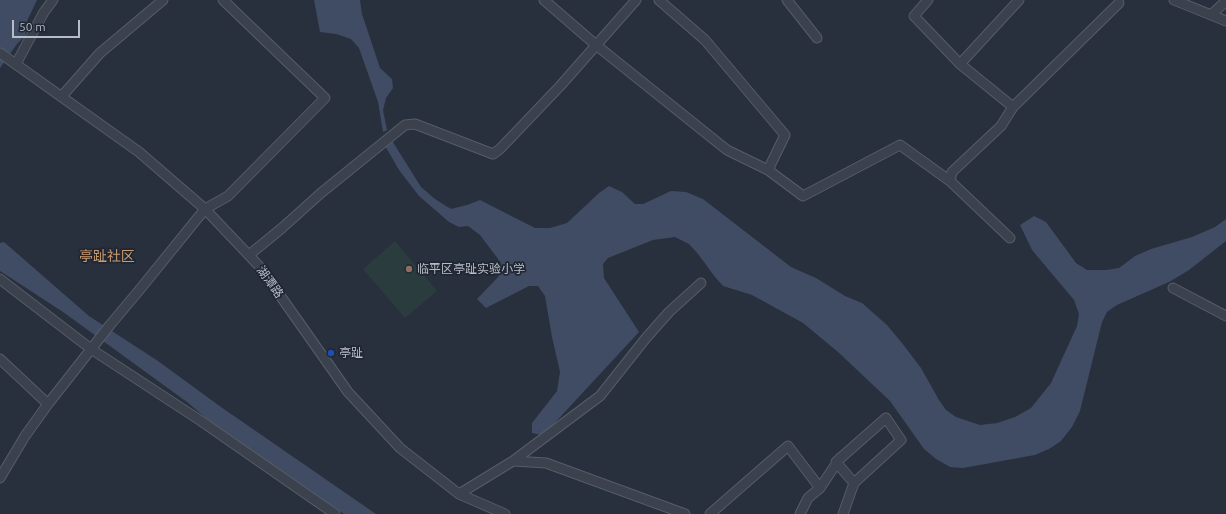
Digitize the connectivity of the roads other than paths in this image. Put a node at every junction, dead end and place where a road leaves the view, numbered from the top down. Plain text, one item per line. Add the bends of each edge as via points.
1 (53, 0) edge
2 (163, 0) edge
3 (223, 0) edge
4 (544, 0) edge
5 (636, 0) edge
6 (659, 0) edge
7 (787, 0) edge
8 (928, 0) edge
9 (1019, 0) edge
10 (1174, 0) edge
11 (1226, 1) edge
12 (1119, 3) dead end
13 (1211, 15) junction
14 (1226, 21) edge
15 (817, 38) dead end
16 (596, 45) junction
17 (0, 53) edge
18 (16, 64) junction
19 (960, 64) junction
20 (62, 96) junction
21 (1013, 107) junction
22 (768, 170) junction
23 (950, 181) junction
24 (206, 209) junction
25 (1010, 238) dead end
26 (249, 255) junction
27 (0, 279) edge
28 (701, 283) dead end
29 (1173, 288) dead end
30 (1226, 316) edge
31 (91, 349) junction
32 (0, 359) edge
33 (48, 404) junction
34 (838, 460) junction
35 (513, 461) junction
36 (0, 478) edge
37 (854, 483) junction
38 (820, 488) junction
39 (459, 494) junction
40 (335, 514) edge
41 (505, 514) edge
42 (685, 514) edge
43 (710, 514) edge
44 (800, 514) edge
45 (843, 514) edge

1 - 18 street
2 - 20 street via 100,53
3 - 24 street via 325,98 228,196
4 - 16 street
5 - 16 street
6 - 22 street via 705,40 785,134
7 - 15 street
8 - 19 street via 914,16
9 - 19 street
10 - 13 street
11 - 13 street
12 - 21 street
13 - 14 street
16 - 22 street via 727,150
16 - 26 street via 510,139 493,154 415,124 405,125
17 - 18 street, 湖潭路
18 - 20 street, 湖潭路
19 - 21 street
20 - 24 street, 湖潭路 via 138,152
21 - 23 street via 1001,126 952,172
22 - 23 street via 802,196 900,145
23 - 25 street
24 - 26 street, 湖潭路
24 - 31 street
26 - 39 street, 湖潭路 via 348,392 400,448
27 - 31 street
28 - 35 street via 664,317 600,396
29 - 30 street
31 - 33 street
31 - 40 street
32 - 33 street
33 - 36 street
34 - 37 street
34 - 37 street via 886,418 901,440
34 - 38 street
35 - 39 street
35 - 42 street via 546,463
37 - 45 street
38 - 43 street via 788,446
38 - 44 street via 808,498
39 - 41 street, 湖潭路

